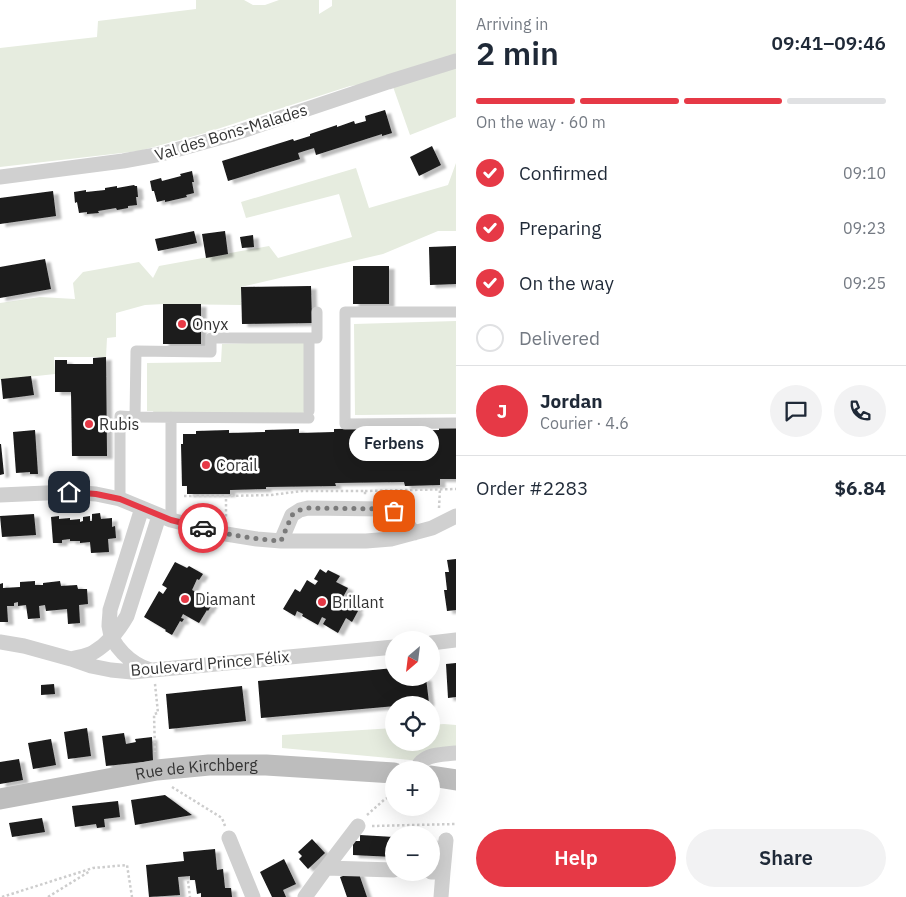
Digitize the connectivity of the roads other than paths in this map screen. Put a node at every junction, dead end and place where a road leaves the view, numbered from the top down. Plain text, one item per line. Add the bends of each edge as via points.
1 (456, 61) edge
2 (0, 177) edge
3 (317, 312) dead end
4 (456, 312) edge
5 (309, 343) dead end
6 (135, 417) junction
7 (171, 417) junction
8 (456, 424) edge
9 (0, 496) edge
10 (120, 499) junction
11 (142, 508) junction
12 (456, 516) edge
13 (165, 518) junction
14 (414, 533) junction
15 (281, 541) junction
16 (112, 638) junction
17 (456, 640) edge
18 (0, 642) edge
19 (440, 642) edge
20 (385, 647) edge
21 (71, 659) junction
22 (153, 670) junction
23 (456, 754) edge
24 (421, 761) edge
25 (385, 772) edge
26 (440, 777) edge
27 (456, 780) edge
28 (0, 799) edge
29 (358, 826) road end
30 (229, 838) road end
31 (446, 840) dead end
32 (440, 861) edge
33 (326, 868) junction
34 (385, 870) edge
35 (438, 881) edge
36 (253, 897) edge
37 (305, 897) edge
38 (441, 897) edge

1 - 2 street, Val des Bons-Malades via 233,134 161,154
3 - 6 street via 317,338 211,338 211,352 136,352
4 - 8 street via 345,312 345,424
5 - 7 street via 309,415
6 - 7 street
6 - 10 street via 120,416
7 - 13 street via 171,488
9 - 10 street via 69,492
10 - 11 street
11 - 13 street
11 - 16 street via 110,610
12 - 14 street
13 - 15 street via 226,534
13 - 16 street via 127,616
14 - 15 street via 366,541
14 - 15 street via 394,511 308,508 292,515
16 - 21 street via 94,652
16 - 22 street via 129,659
17 - 19 street
18 - 21 street, Boulevard Prince Félix
20 - 22 street, Boulevard Prince Félix
21 - 22 street, Boulevard Prince Félix via 111,670
23 - 24 street via 426,757
25 - 28 main road, Rue de Kirchberg via 209,765 156,770
26 - 27 main road
29 - 33 street
30 - 36 street
31 - 32 street
33 - 34 street
33 - 37 street
35 - 38 street

